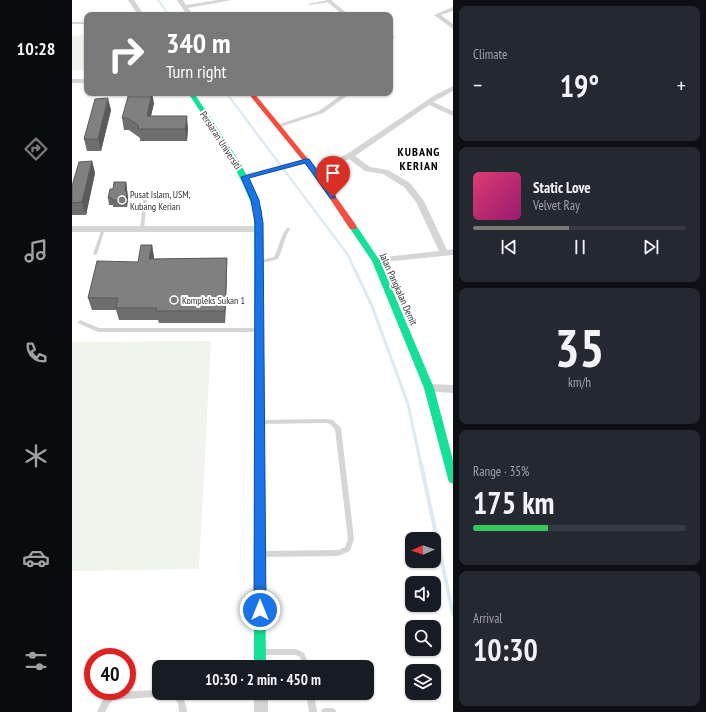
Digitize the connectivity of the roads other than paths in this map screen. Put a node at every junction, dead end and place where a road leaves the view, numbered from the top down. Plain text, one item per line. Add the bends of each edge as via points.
1 (131, 0) edge
2 (180, 0) edge
3 (229, 0) edge
4 (328, 0) edge
5 (309, 4) dead end
6 (184, 7) junction
7 (452, 10) edge
8 (139, 12) edge
9 (188, 12) edge
10 (342, 12) edge
11 (72, 23) edge
12 (84, 24) edge
13 (453, 27) edge
14 (72, 81) edge
15 (84, 81) edge
16 (453, 88) edge
17 (193, 96) edge
18 (253, 96) edge
19 (344, 96) edge
20 (430, 102) junction
21 (453, 114) edge
22 (278, 126) junction
23 (350, 156) junction
24 (306, 161) junction
25 (315, 171) junction
26 (244, 177) junction
27 (145, 196) dead end
28 (72, 229) edge
29 (103, 229) junction
30 (142, 229) junction
31 (259, 229) junction
32 (288, 229) dead end
33 (449, 252) edge
34 (95, 254) dead end
35 (376, 261) junction
36 (259, 262) junction
37 (80, 322) dead end
38 (260, 330) junction
39 (429, 388) junction
40 (453, 389) edge
41 (260, 422) junction
42 (453, 479) edge
43 (260, 554) junction
44 (260, 652) junction
45 (260, 660) edge
46 (304, 660) edge
47 (152, 694) edge
48 (180, 700) edge
49 (261, 700) edge
50 (311, 700) edge
51 (101, 712) edge
52 (183, 712) edge
53 (261, 712) edge
54 (313, 712) edge
55 (325, 712) edge
56 (332, 712) edge

1 - 8 street
2 - 6 street
3 - 6 street
4 - 5 lane
4 - 10 street
6 - 9 street
7 - 13 street via 437,15
11 - 12 lane
14 - 15 street
16 - 20 street
17 - 26 street, Persiaran Universiti
18 - 22 street, Jalan Pangkalan Demit
19 - 22 street via 321,112
20 - 21 street
20 - 23 street
22 - 24 street, Jalan Pangkalan Demit
23 - 25 street
23 - 33 street via 368,169 385,172 406,185 420,201
24 - 25 street, Jalan Pangkalan Demit
24 - 26 street
25 - 35 street, Jalan Pangkalan Demit
26 - 31 street, Persiaran Universiti via 255,200
27 - 30 lane
28 - 29 street
29 - 30 street
29 - 34 lane
30 - 31 street
31 - 36 street, Persiaran Universiti
32 - 36 lane via 284,233 276,258
33 - 35 street
35 - 39 street, Jalan Pangkalan Demit
36 - 38 street, Persiaran Universiti
37 - 38 lane via 98,330
38 - 41 street, Persiaran Universiti
39 - 40 street
39 - 42 street, Jalan Pangkalan Demit
41 - 43 street, Persiaran Universiti
41 - 43 lane via 331,422 338,428 350,539 348,549 338,553
43 - 44 street, Persiaran Universiti
44 - 45 street, Persiaran Universiti
44 - 46 lane via 296,652 302,655
47 - 51 lane via 112,696
48 - 52 lane
49 - 53 street
50 - 54 lane
55 - 56 lane

